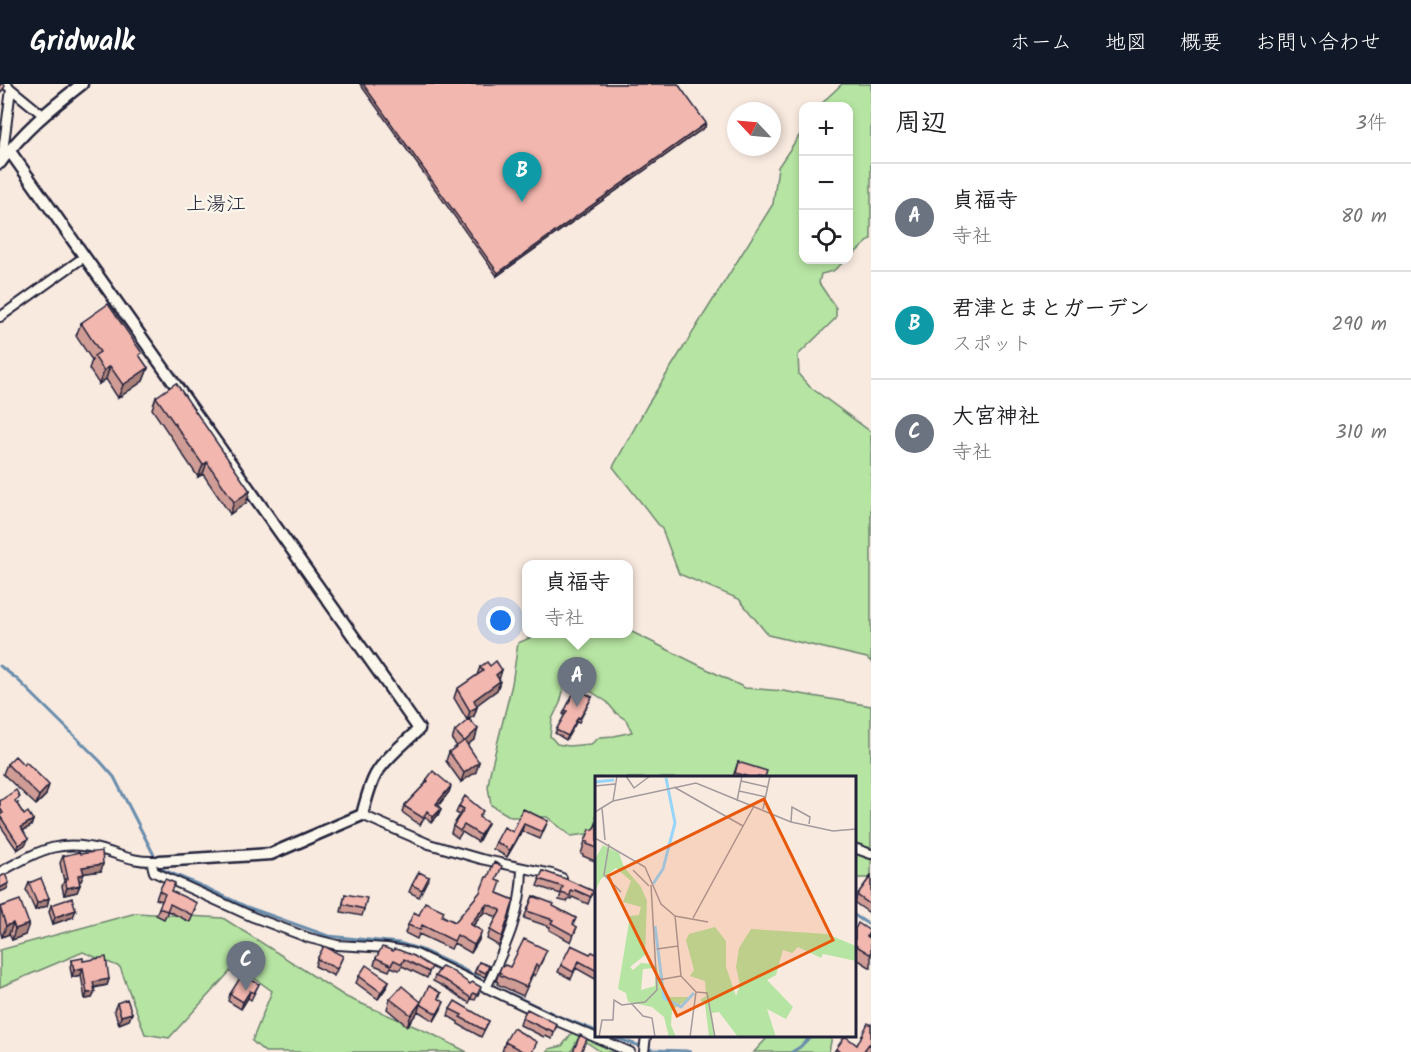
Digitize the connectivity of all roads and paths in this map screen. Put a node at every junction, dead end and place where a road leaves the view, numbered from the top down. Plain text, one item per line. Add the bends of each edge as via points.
1 (81, 84) edge
2 (8, 86) edge
3 (43, 115) junction
4 (9, 150) junction
5 (1, 162) edge
6 (84, 257) junction
7 (0, 317) edge
8 (363, 814) junction
9 (856, 848) edge
10 (871, 854) edge
11 (155, 861) junction
12 (522, 868) junction
13 (0, 872) edge
14 (570, 882) edge
15 (488, 985) junction
16 (630, 1052) edge

1 - 3 street
2 - 3 street
2 - 5 street
3 - 4 street
4 - 5 street
4 - 6 street
6 - 7 street
6 - 8 street via 419,729 376,774
8 - 11 street via 271,854
8 - 12 street via 429,844
9 - 10 street
11 - 13 street via 135,861 103,850 67,846 48,848
11 - 15 street via 154,872 287,930 337,945 416,954
12 - 14 street
12 - 15 street via 512,932
15 - 16 street via 550,1018

